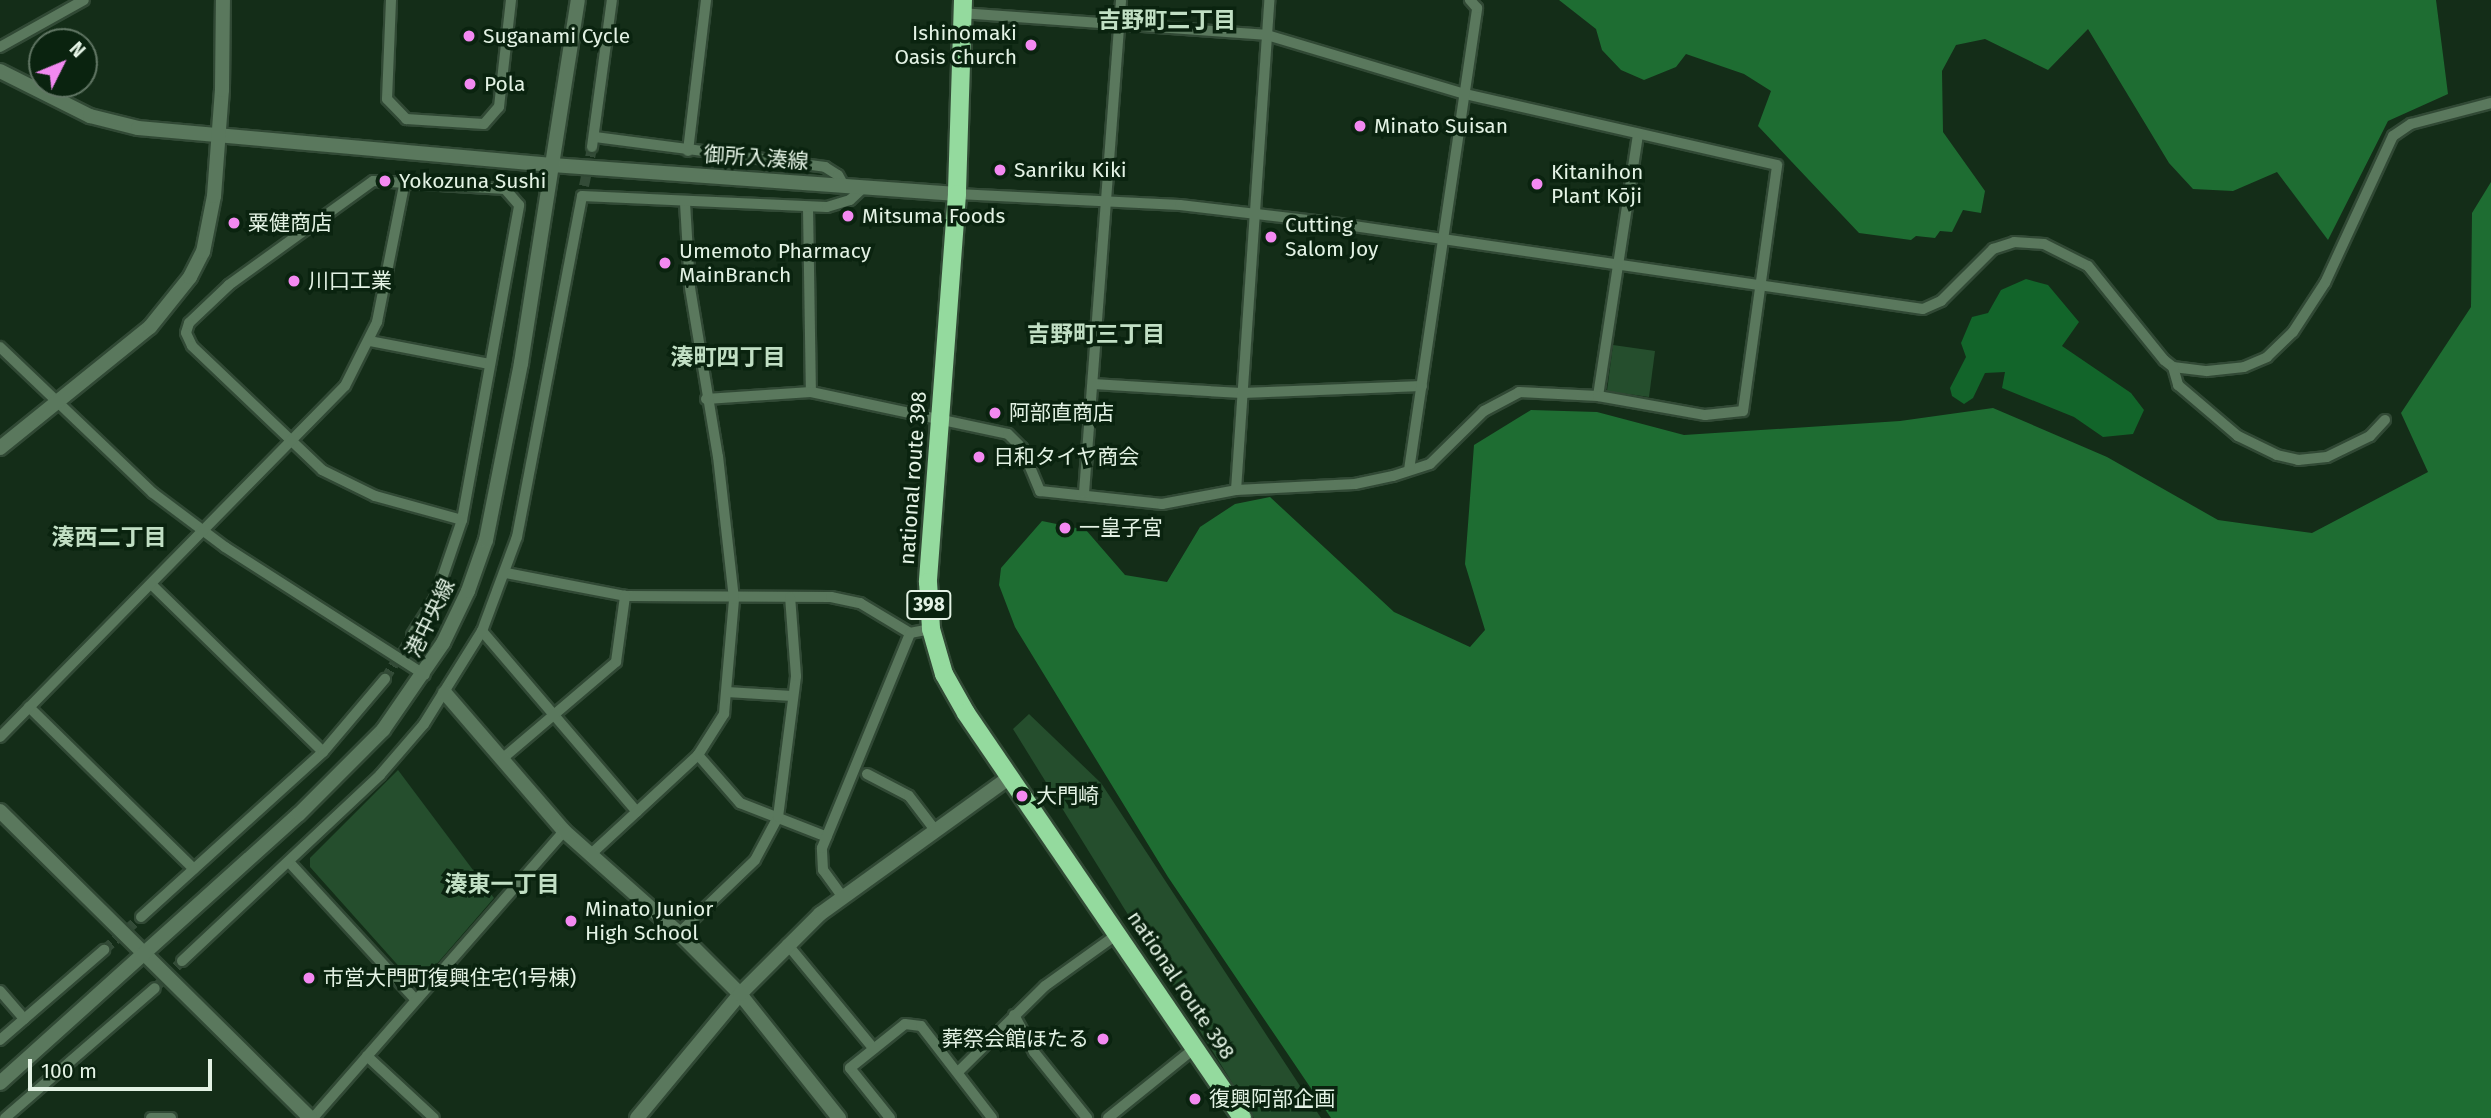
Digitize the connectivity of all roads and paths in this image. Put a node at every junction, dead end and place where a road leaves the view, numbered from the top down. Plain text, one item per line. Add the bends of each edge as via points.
1 (84, 0) edge
2 (223, 0) edge
3 (391, 0) edge
4 (511, 0) edge
5 (578, 0) edge
6 (612, 0) edge
7 (706, 0) edge
8 (1121, 0) edge
9 (1269, 0) edge
10 (1470, 0) edge
11 (963, 6) edge
12 (1119, 25) junction
13 (1267, 35) junction
14 (0, 47) edge
15 (0, 71) edge
16 (1465, 94) junction
17 (2491, 103) edge
18 (217, 135) junction
19 (1638, 135) junction
20 (688, 151) junction
21 (552, 165) junction
22 (405, 181) junction
23 (844, 186) junction
24 (864, 187) junction
25 (957, 194) junction
26 (685, 202) junction
27 (1107, 202) junction
28 (808, 207) junction
29 (1252, 214) junction
30 (1441, 240) junction
31 (1615, 263) junction
32 (1758, 287) junction
33 (370, 341) junction
34 (0, 347) edge
35 (490, 364) junction
36 (2173, 367) junction
37 (1093, 384) junction
38 (1422, 386) junction
39 (811, 392) junction
40 (1242, 393) junction
41 (1598, 396) junction
42 (706, 399) junction
43 (57, 403) junction
44 (2385, 420) dead end
45 (939, 421) junction
46 (289, 443) junction
47 (0, 448) edge
48 (1409, 470) junction
49 (1236, 490) junction
50 (1084, 493) junction
51 (462, 520) junction
52 (204, 530) junction
53 (506, 573) junction
54 (150, 584) junction
55 (625, 596) junction
56 (790, 597) junction
57 (734, 599) junction
58 (931, 629) junction
59 (482, 631) junction
60 (909, 633) junction
61 (412, 635) tunnel mouth
62 (425, 675) junction
63 (385, 679) tunnel mouth
64 (727, 692) junction
65 (445, 693) junction
66 (792, 696) junction
67 (29, 707) junction
68 (555, 713) junction
69 (0, 737) edge
70 (323, 752) junction
71 (698, 755) junction
72 (502, 759) junction
73 (867, 774) dead end
74 (1010, 777) junction
75 (0, 811) edge
76 (637, 811) junction
77 (778, 817) junction
78 (935, 830) junction
79 (564, 831) junction
80 (827, 836) junction
81 (590, 855) junction
82 (290, 863) junction
83 (194, 869) junction
84 (842, 896) junction
85 (141, 917) tunnel mouth
86 (679, 933) junction
87 (1119, 933) junction
88 (787, 944) junction
89 (104, 950) tunnel mouth
90 (144, 954) junction
91 (182, 961) tunnel mouth
92 (155, 988) tunnel mouth
93 (0, 992) edge
94 (740, 994) junction
95 (415, 999) junction
96 (1014, 1015) junction
97 (24, 1019) junction
98 (0, 1041) edge
99 (1196, 1047) junction
100 (873, 1049) junction
101 (367, 1056) junction
102 (958, 1072) junction
103 (0, 1083) edge
104 (885, 1116) edge
105 (1114, 1116) edge
106 (5, 1118) edge
107 (150, 1118) edge
108 (171, 1118) edge
109 (311, 1118) edge
110 (434, 1118) edge
111 (637, 1118) edge
112 (839, 1118) edge
113 (992, 1118) edge
114 (1087, 1118) edge
115 (1242, 1118) edge

1 - 14 street
2 - 18 street
3 - 4 street via 387,99 406,119 484,124 499,107
5 - 21 street, 港中央線
6 - 20 street via 594,142
7 - 20 street
8 - 12 street
9 - 13 street
10 - 16 street via 1477,8
11 - 12 street
11 - 25 highway, national route 398 / 398
12 - 13 street
12 - 27 street
13 - 16 street
13 - 29 street
15 - 18 street, 御所入湊線 via 90,117 138,128
16 - 19 street
16 - 30 street
17 - 36 street via 2411,124 2393,136 2325,283 2292,332 2267,358 2244,367 2207,371
18 - 21 street, 御所入湊線
18 - 43 street via 210,223 190,277 150,327
19 - 31 street
19 - 32 street via 1777,165
20 - 23 street via 825,167 838,175
21 - 23 street, 御所入湊線
21 - 62 street, 港中央線 via 521,363 486,540 468,592
22 - 33 street via 387,284
22 - 35 street via 505,189 519,205
22 - 46 street via 373,181 229,285 189,323 186,333 192,346
23 - 24 street, 御所入湊線
24 - 25 street, 御所入湊線
24 - 28 street via 837,205
25 - 27 street
25 - 45 highway, national route 398 / 398
26 - 28 street
26 - 42 street via 690,287
26 - 53 street via 583,191 517,537
27 - 29 street
27 - 37 street
28 - 39 street
29 - 30 street
29 - 40 street
30 - 31 street
30 - 38 street
31 - 32 street
31 - 41 street
32 - 36 street via 1929,309 1993,249 2014,243 2044,244 2088,265 2132,326
32 - 41 street via 1743,411 1705,415
33 - 35 street
33 - 46 street via 345,386
34 - 43 street
35 - 51 street
36 - 44 street via 2178,385 2238,436 2277,455 2298,460 2327,457 2370,436
37 - 40 street
37 - 50 street
38 - 40 street
38 - 48 street
39 - 42 street
39 - 45 street
40 - 49 street
41 - 48 street via 1537,391 1502,398 1446,452 1430,464
42 - 57 street
43 - 47 street
43 - 52 street via 153,494
45 - 50 street via 1008,434 1022,448 1040,491
45 - 58 highway, national route 398 / 398 via 928,582
46 - 51 street via 322,470 375,496
46 - 52 street
48 - 49 street via 1354,484
49 - 50 street via 1162,504
51 - 61 street via 435,599
52 - 54 street
52 - 62 street
53 - 55 street
53 - 59 street
54 - 67 street
54 - 70 street
55 - 57 street
55 - 68 street via 616,662
56 - 57 street
56 - 60 street via 831,597 860,603
56 - 66 street via 796,676
57 - 64 street
58 - 60 street
58 - 74 highway, national route 398 / 398 via 944,674
59 - 65 street
59 - 68 street
60 - 80 street
62 - 90 street, 港中央線 via 383,730 299,814
63 - 70 street
64 - 66 street
64 - 71 street via 720,724
65 - 72 street
65 - 82 street via 388,766
66 - 77 street
67 - 69 street
67 - 83 street
68 - 72 street
68 - 76 street
70 - 83 street
71 - 76 street
71 - 77 street via 740,803
72 - 79 street
73 - 78 street via 909,796
74 - 78 street
74 - 87 highway, national route 398 / 398
75 - 90 street
76 - 81 street
77 - 80 street
77 - 86 street via 755,860
78 - 84 street
79 - 81 street
79 - 95 street
80 - 84 street via 822,848 823,870
81 - 86 street
82 - 91 street
82 - 95 street
83 - 85 street
84 - 88 street
86 - 94 street
87 - 96 street
87 - 99 highway, national route 398 / 398
88 - 94 street
88 - 100 street
89 - 97 street
90 - 103 street, 港中央線
90 - 109 street
92 - 106 street
93 - 97 street
94 - 111 street
94 - 112 street
95 - 101 street
96 - 102 street
96 - 114 street via 1034,1052
97 - 98 street
99 - 105 street
99 - 115 highway, national route 398 / 398
100 - 102 street via 905,1024 921,1026
100 - 104 street via 850,1068
101 - 109 street
101 - 110 street
102 - 113 street
107 - 108 street

